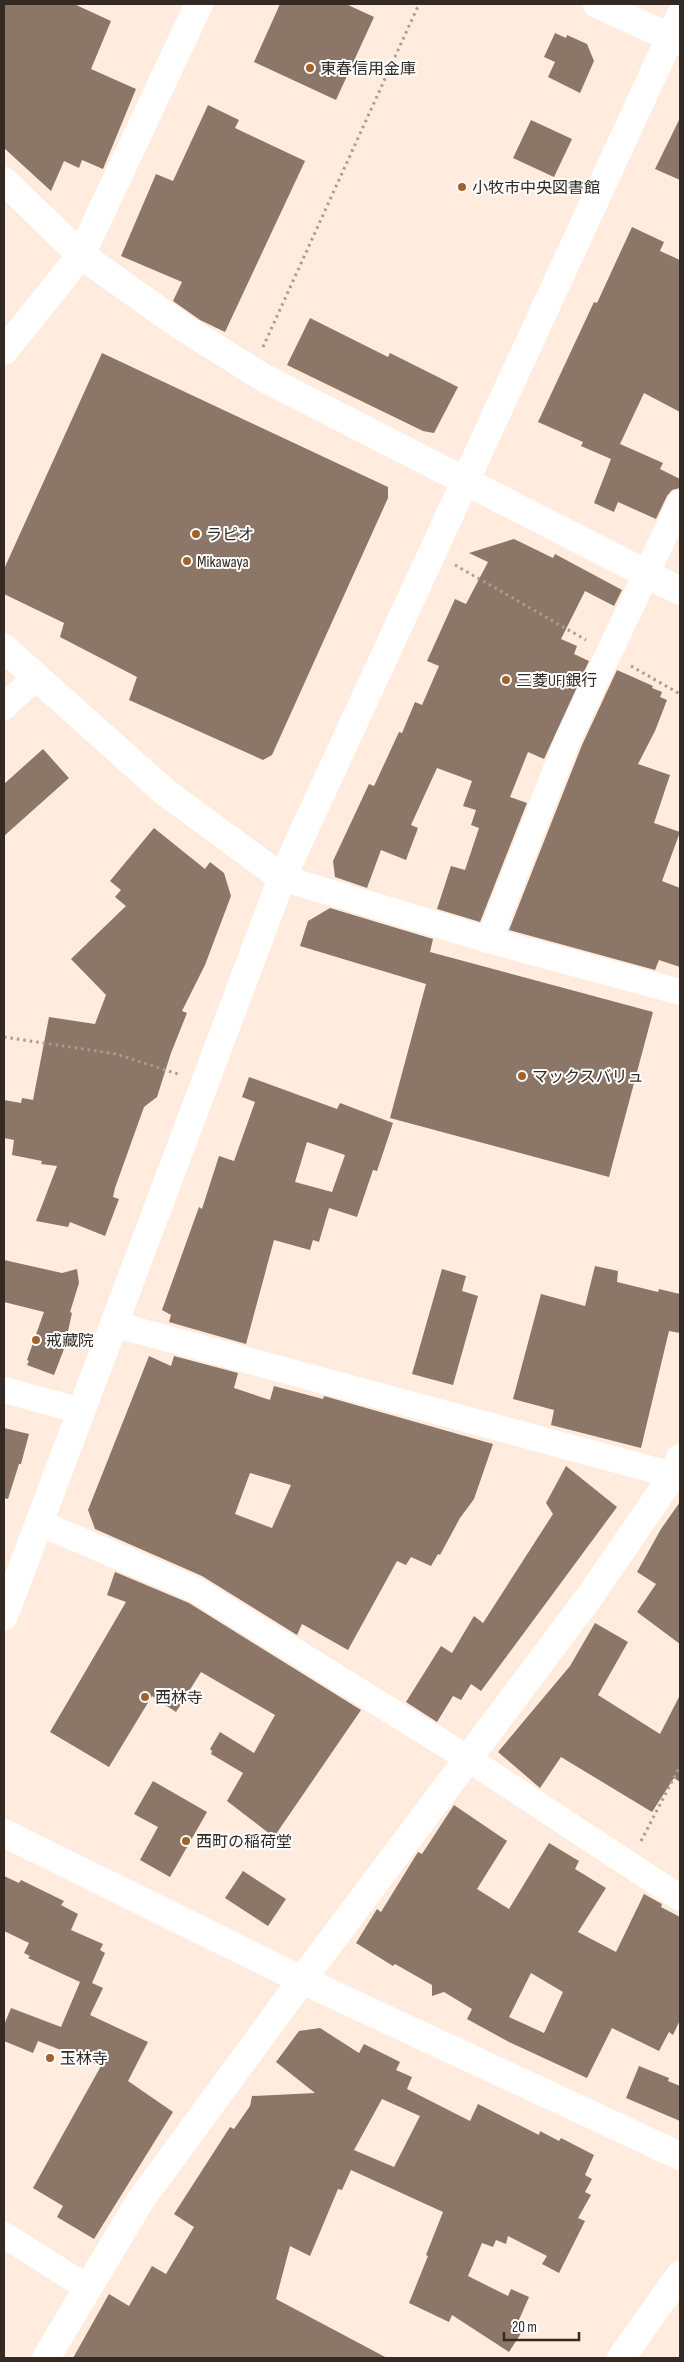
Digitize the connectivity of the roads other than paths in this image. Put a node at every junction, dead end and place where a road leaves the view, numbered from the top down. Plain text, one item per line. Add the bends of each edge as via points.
1 (199, 4) edge
2 (598, 4) edge
3 (677, 32) edge
4 (4, 181) edge
5 (81, 255) junction
6 (4, 351) edge
7 (464, 481) junction
8 (680, 503) edge
9 (646, 574) junction
10 (680, 591) edge
11 (4, 648) edge
12 (35, 678) junction
13 (4, 707) edge
14 (282, 878) junction
15 (489, 940) junction
16 (680, 992) edge
17 (113, 1324) junction
18 (4, 1390) edge
19 (81, 1411) junction
20 (678, 1470) edge
21 (40, 1523) junction
22 (4, 1616) edge
23 (467, 1758) junction
24 (4, 1833) edge
25 (680, 1898) edge
26 (302, 1980) junction
27 (680, 2156) edge
28 (4, 2235) edge
29 (680, 2275) edge
30 (88, 2288) junction
31 (46, 2358) edge
32 (621, 2358) edge

1 - 5 street
2 - 3 street
3 - 7 street
4 - 5 street
5 - 6 street
5 - 7 street via 181,326 264,378
7 - 9 street
7 - 14 street
8 - 9 street
9 - 10 street
9 - 15 street via 568,739
11 - 12 street
12 - 13 street
12 - 14 street via 165,792
14 - 15 street
14 - 17 street
15 - 16 street
17 - 19 street
17 - 20 street
18 - 19 street
19 - 21 street
20 - 23 street via 590,1596
21 - 22 street
21 - 23 street via 196,1590
23 - 25 street
23 - 26 street
24 - 26 street
26 - 27 street
26 - 30 street via 140,2201
28 - 30 street
29 - 32 street
30 - 31 street

